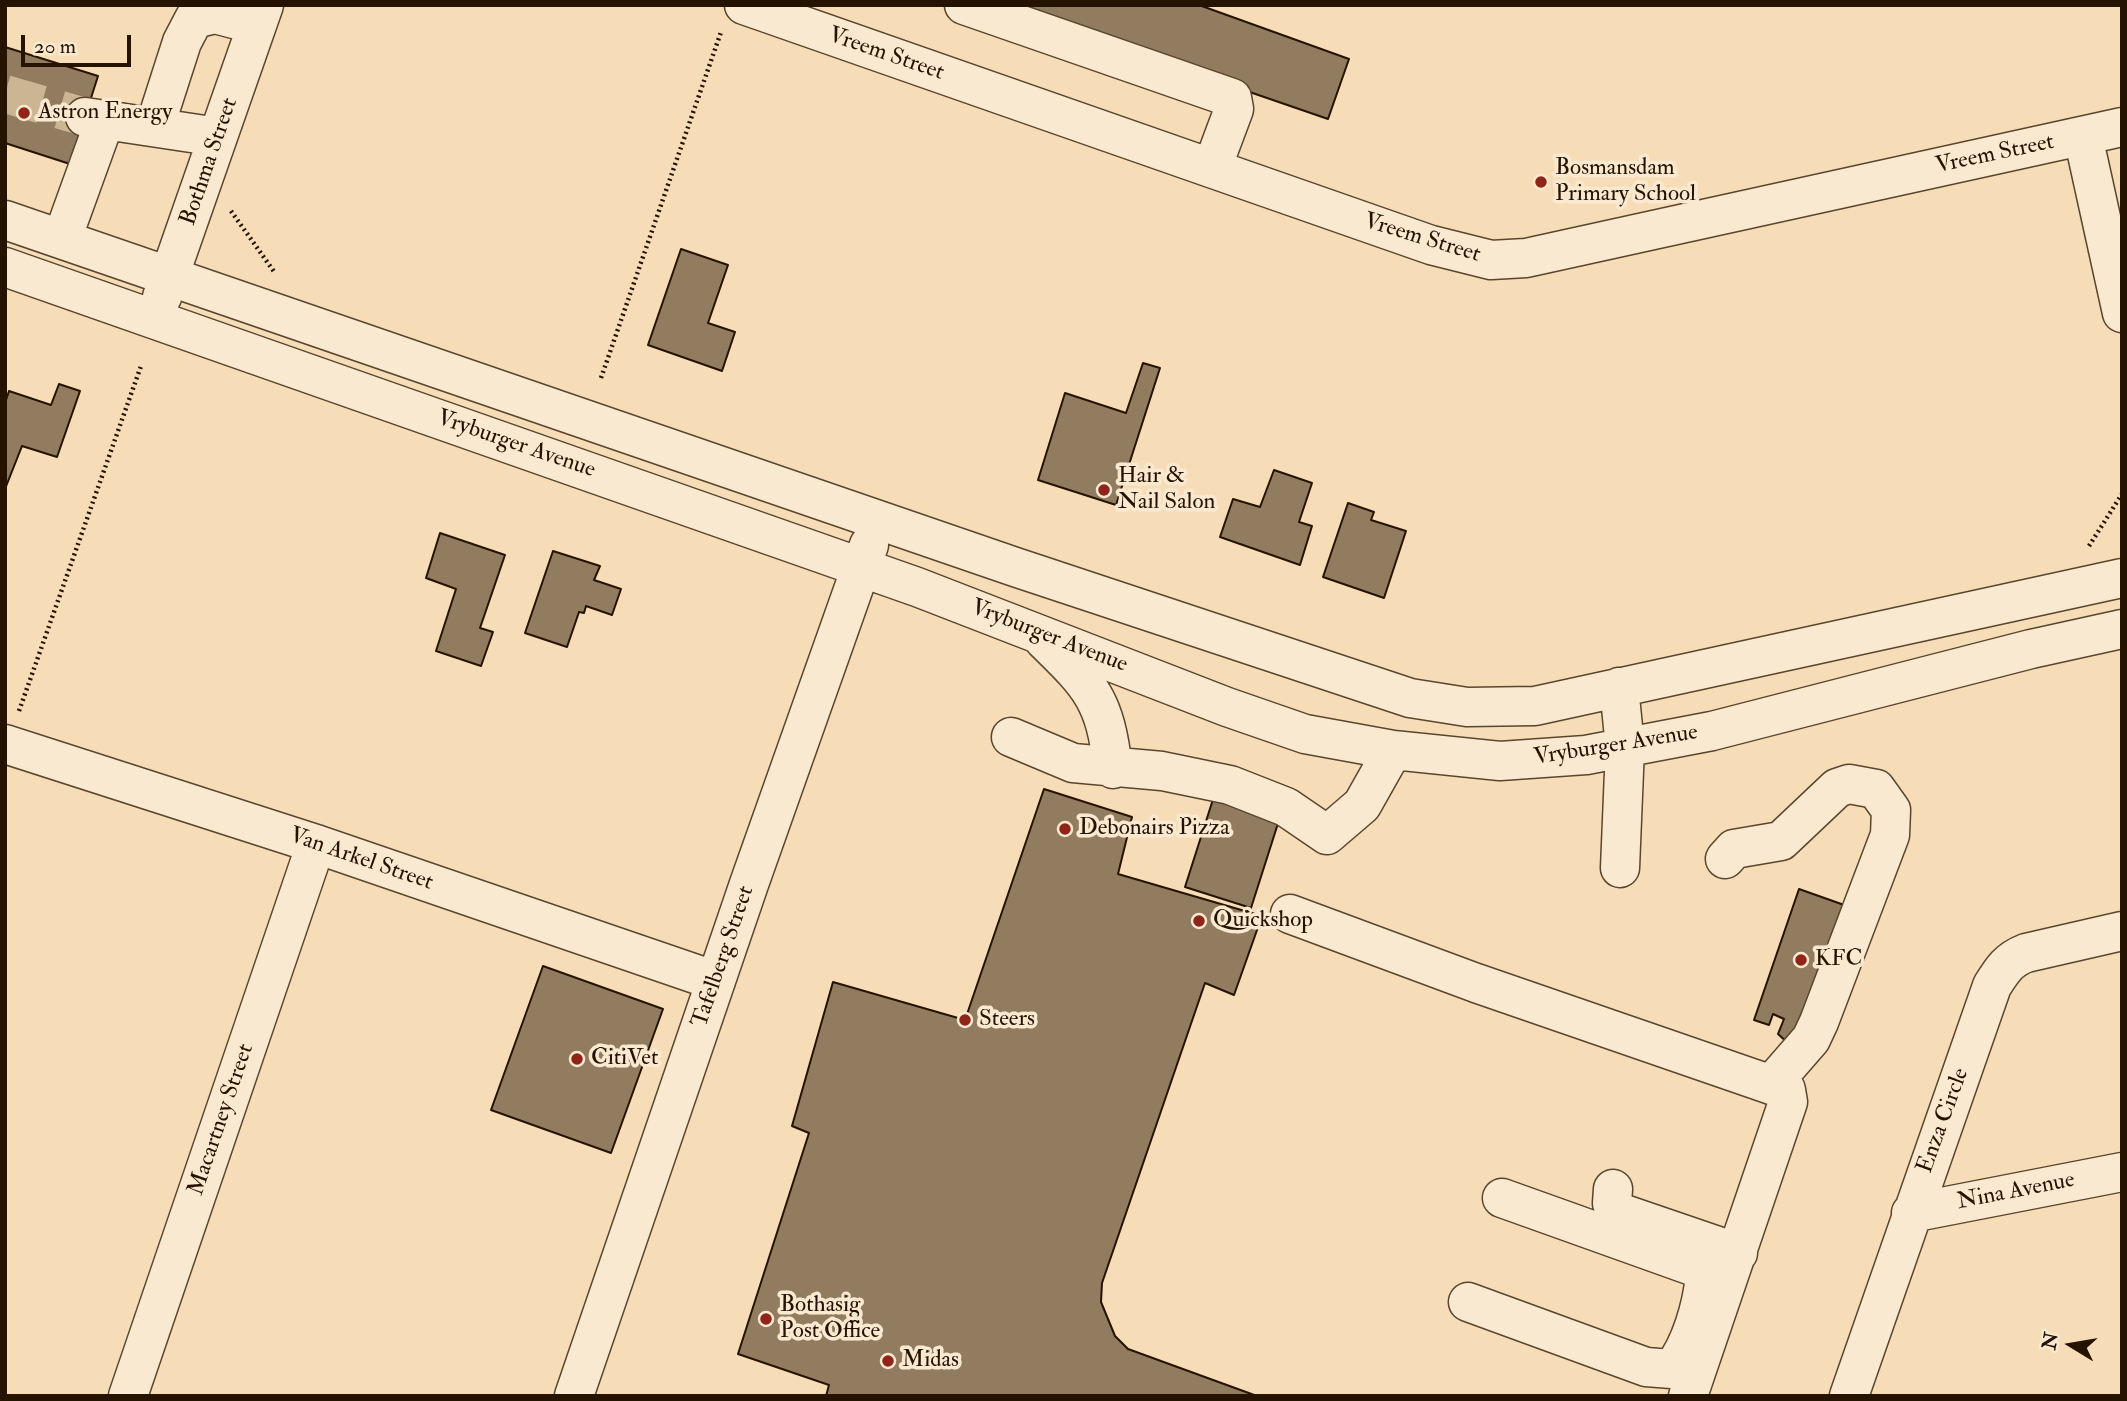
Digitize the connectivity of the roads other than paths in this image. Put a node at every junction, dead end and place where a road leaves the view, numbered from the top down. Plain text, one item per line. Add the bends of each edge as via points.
1 (964, 5) edge
2 (260, 15) edge
3 (733, 16) edge
4 (155, 126) junction
5 (2122, 128) edge
6 (2083, 136) junction
7 (218, 137) junction
8 (1212, 168) junction
9 (5, 220) edge
10 (62, 239) junction
11 (5, 267) edge
12 (170, 275) junction
13 (2122, 313) edge
14 (154, 318) junction
15 (878, 520) junction
16 (861, 568) junction
17 (2122, 578) edge
18 (2122, 629) edge
19 (1034, 630) junction
20 (1619, 687) junction
21 (1011, 737) dead end
22 (6, 745) edge
23 (1625, 747) junction
24 (1393, 750) junction
25 (1113, 769) junction
26 (316, 844) junction
27 (1725, 859) dead end
28 (1620, 868) dead end
29 (1290, 914) dead end
30 (2122, 931) edge
31 (716, 981) junction
32 (1771, 1085) junction
33 (2122, 1172) edge
34 (1613, 1189) dead end
35 (1502, 1198) dead end
36 (1911, 1213) junction
37 (1738, 1253) junction
38 (1468, 1303) dead end
39 (128, 1396) edge
40 (574, 1396) edge
41 (1688, 1396) edge
42 (1849, 1396) edge

1 - 8 street via 1232,98 1234,108
2 - 4 street via 215,14 194,19
2 - 7 street, Bothma Street
3 - 8 street, Vreem Street
4 - 7 street
4 - 10 street via 95,119
5 - 6 street, Vreem Street
6 - 8 street, Vreem Street via 1526,258 1491,260 1453,252
6 - 13 street
7 - 12 street, Bothma Street
9 - 10 street, Vryburger Avenue
10 - 12 street, Vryburger Avenue
11 - 14 street, Vryburger Avenue
12 - 14 street, Bothma Street
12 - 15 street, Vryburger Avenue
14 - 16 street, Vryburger Avenue
15 - 16 street, Tafelberg Street
15 - 20 street, Vryburger Avenue via 1410,698 1468,707 1535,706
16 - 19 street, Vryburger Avenue
16 - 31 street, Tafelberg Street
17 - 20 street, Vryburger Avenue
18 - 23 street, Vryburger Avenue via 1712,730
19 - 24 street, Vryburger Avenue via 1305,734
19 - 25 street via 1095,695 1104,714
20 - 23 street
21 - 25 street via 1073,763
22 - 26 street, Van Arkel Street
23 - 24 street, Vryburger Avenue via 1586,755 1500,761
23 - 28 street
24 - 25 street via 1362,805 1327,835 1286,807 1230,785 1162,771
26 - 31 street, Van Arkel Street
26 - 39 street, Macartney Street
27 - 32 street via 1734,849 1781,841 1837,788 1849,783 1876,789 1891,810 1890,835 1819,1022 1811,1039
29 - 32 street
30 - 36 street, Enza Circle via 2026,953 2003,968 1992,986
31 - 40 street, Tafelberg Street
32 - 37 street via 1786,1090 1788,1102
33 - 36 street, Nina Avenue
34 - 37 street via 1612,1203 1621,1213
35 - 38 street via 1695,1267 1705,1276 1703,1292 1682,1356 1672,1369 1646,1367
36 - 42 street, Enza Circle
37 - 41 street

